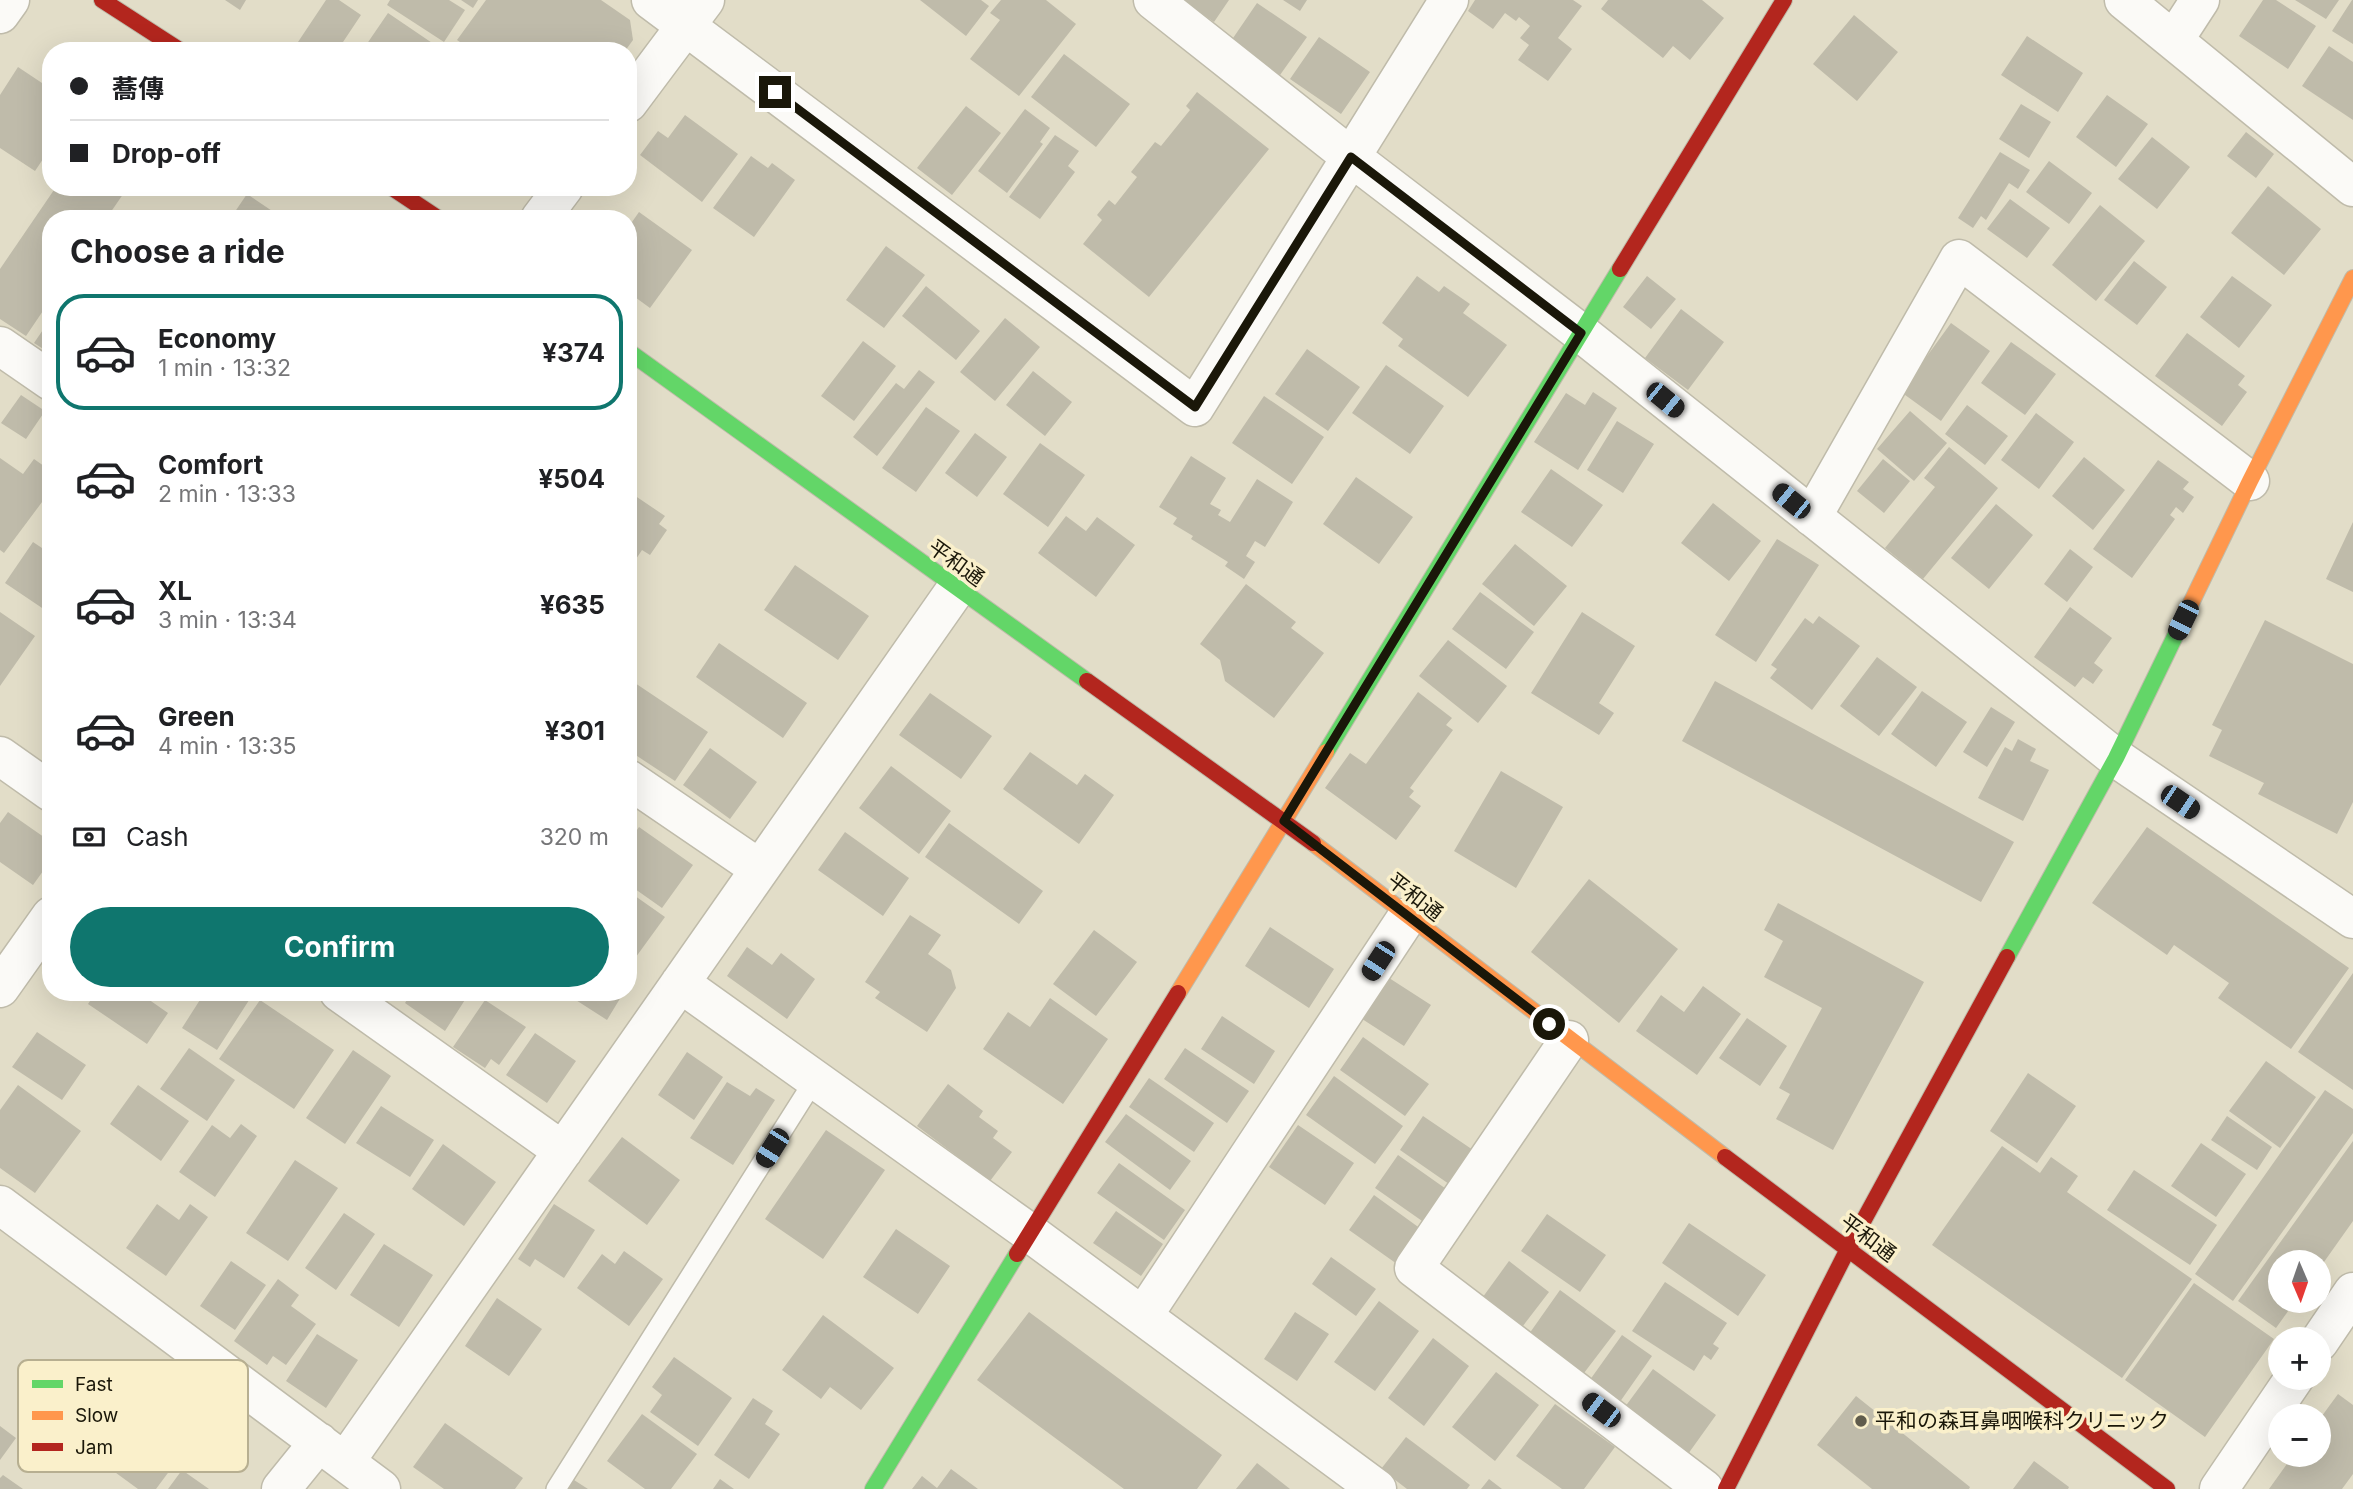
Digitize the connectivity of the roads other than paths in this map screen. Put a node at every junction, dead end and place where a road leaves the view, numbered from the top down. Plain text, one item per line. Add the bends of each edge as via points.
1 (10, 0) edge
2 (102, 0) edge
3 (652, 0) edge
4 (1153, 0) edge
5 (1449, 0) edge
6 (1784, 0) edge
7 (2124, 0) edge
8 (2200, 0) edge
9 (696, 13) edge
10 (0, 15) edge
11 (2174, 40) junction
12 (167, 42) edge
13 (637, 91) edge
14 (1351, 157) junction
15 (2353, 187) edge
16 (404, 196) edge
17 (426, 210) edge
18 (2353, 278) edge
19 (1581, 333) junction
20 (0, 346) edge
21 (637, 358) edge
22 (42, 375) edge
23 (2250, 481) junction
24 (1812, 517) junction
25 (956, 589) junction
26 (0, 756) edge
27 (2116, 758) junction
28 (637, 785) edge
29 (42, 786) edge
30 (1284, 821) junction
31 (760, 869) junction
32 (1407, 917) junction
33 (2353, 919) edge
34 (42, 929) edge
35 (680, 983) junction
36 (0, 988) edge
37 (352, 1001) edge
38 (1569, 1040) junction
39 (815, 1079) junction
40 (563, 1151) junction
41 (0, 1205) edge
42 (1030, 1233) junction
43 (1848, 1249) junction
44 (2353, 1292) edge
45 (1143, 1316) junction
46 (2329, 1327) edge
47 (208, 1360) edge
48 (248, 1390) edge
49 (2286, 1390) edge
50 (332, 1452) junction
51 (1364, 1485) edge
52 (281, 1489) edge
53 (382, 1489) edge
54 (556, 1489) edge
55 (873, 1489) edge
56 (1704, 1489) edge
57 (1726, 1489) edge
58 (2167, 1489) edge
59 (2219, 1489) edge

1 - 10 street
2 - 12 street
3 - 9 street
4 - 14 street
5 - 14 street
6 - 19 street
7 - 11 street
8 - 11 street
9 - 13 street
9 - 14 street via 1195,407
11 - 15 street
14 - 19 street
16 - 17 street
18 - 23 street
19 - 24 street
19 - 30 street
20 - 22 street
21 - 25 street, 平和通
23 - 24 street via 1959,260
23 - 27 street
24 - 27 street
25 - 30 street, 平和通
25 - 31 street
26 - 29 street
27 - 33 street
27 - 43 street
28 - 31 street
30 - 32 street, 平和通
30 - 42 street
31 - 35 street
32 - 38 street, 平和通
32 - 45 street
34 - 36 street
35 - 39 street
35 - 40 street
37 - 40 street
38 - 43 street, 平和通
38 - 56 street via 1414,1268
39 - 42 street
39 - 54 lane
40 - 50 street
41 - 47 street
42 - 45 street
42 - 55 street
43 - 57 street
43 - 58 street, 平和通
44 - 46 street
45 - 51 street
48 - 50 street
49 - 59 street
50 - 52 street
50 - 53 street

